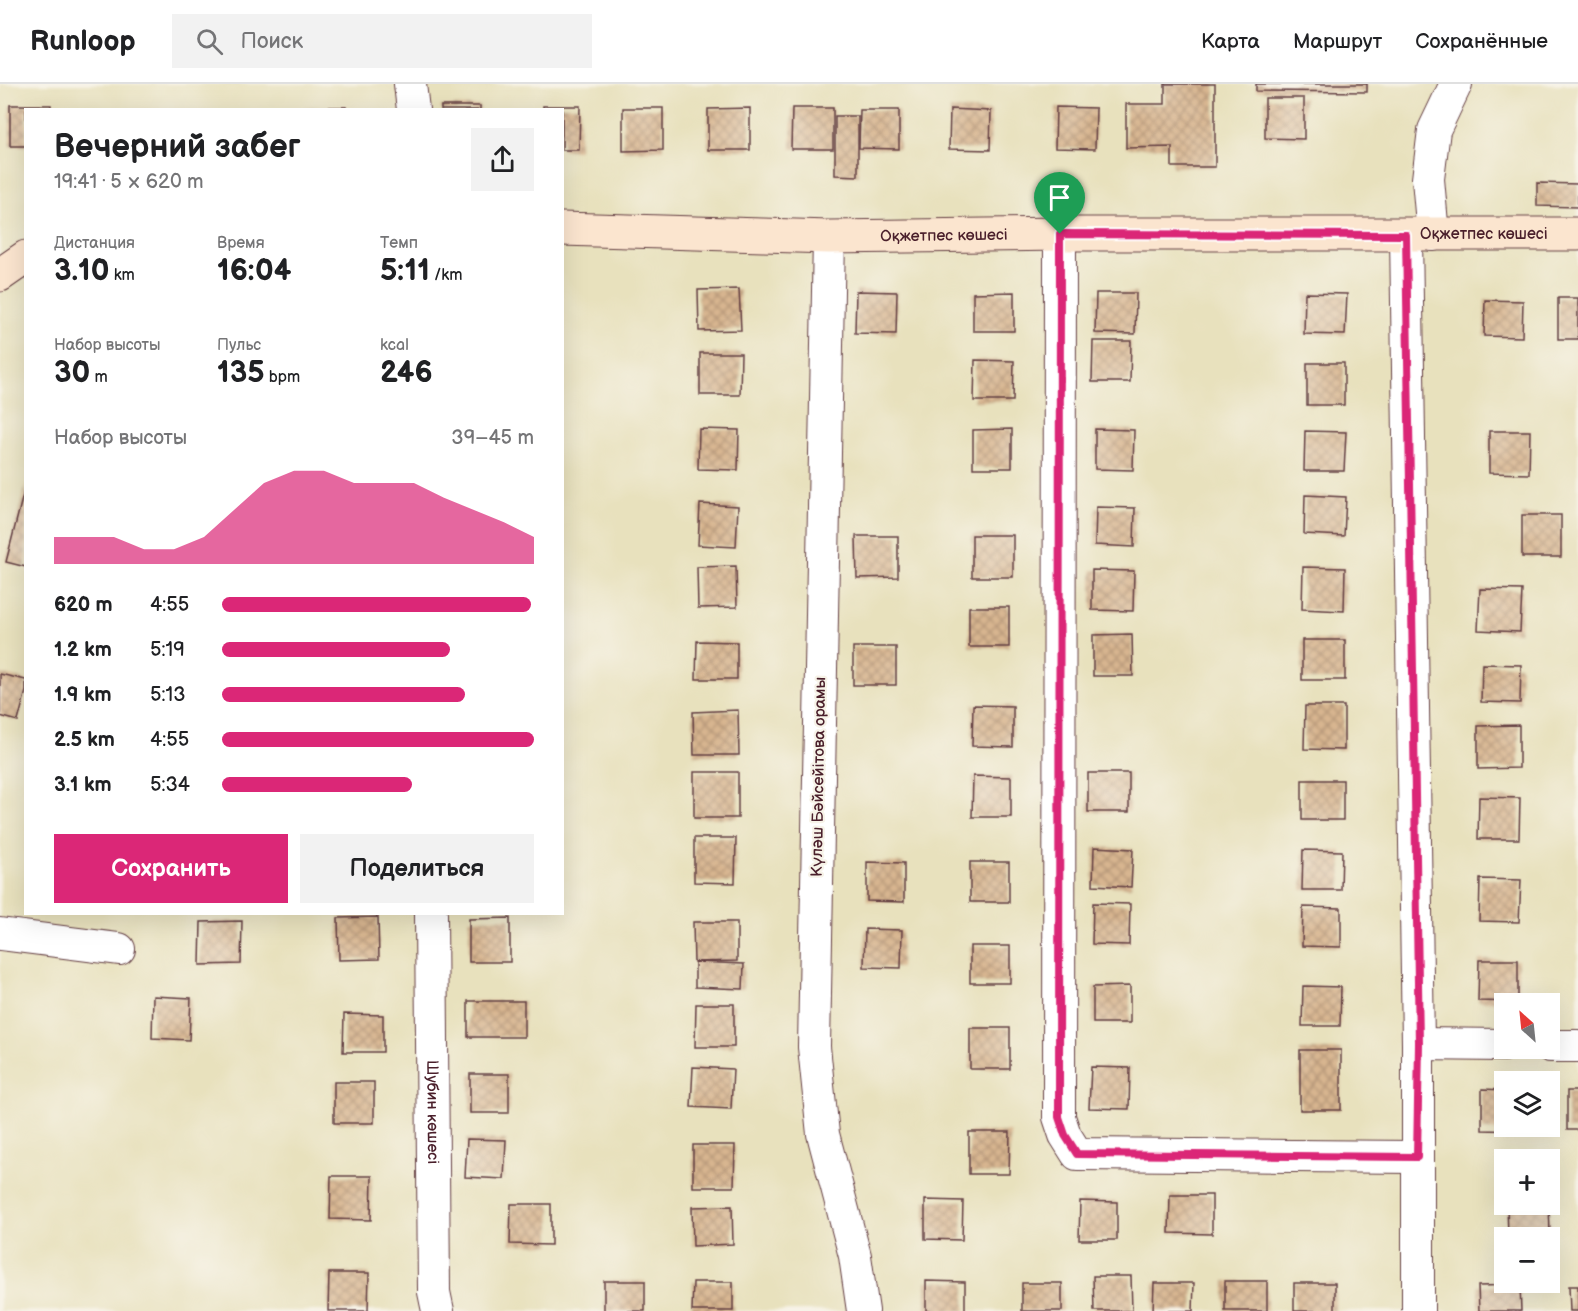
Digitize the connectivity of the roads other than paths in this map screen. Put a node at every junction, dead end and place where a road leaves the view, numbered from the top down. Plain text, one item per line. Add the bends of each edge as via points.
1 (410, 84) edge
2 (1456, 84) edge
3 (412, 108) edge
4 (564, 229) edge
5 (1060, 234) junction
6 (1578, 234) edge
7 (1419, 235) junction
8 (829, 237) junction
9 (24, 257) edge
10 (0, 275) edge
11 (431, 915) edge
12 (0, 933) edge
13 (119, 949) dead end
14 (1419, 1044) junction
15 (1494, 1045) edge
16 (1560, 1046) edge
17 (1578, 1046) edge
18 (1417, 1157) junction
19 (438, 1311) edge
20 (863, 1311) edge
21 (1418, 1311) edge

1 - 3 street
2 - 7 street via 1434,130
4 - 8 street, Оқжетпес көшесі
5 - 7 street, Оқжетпес көшесі
5 - 8 street, Оқжетпес көшесі
5 - 18 street via 1059,1117 1065,1135 1077,1154
6 - 7 street, Оқжетпес көшесі
7 - 14 street
8 - 20 street, Күләш Бәйсейітова орамы via 814,1047 823,1134 855,1257
9 - 10 street
11 - 19 street, Шубин көшесі via 434,1292
12 - 13 street
14 - 15 street
14 - 18 street
16 - 17 street
18 - 21 street

